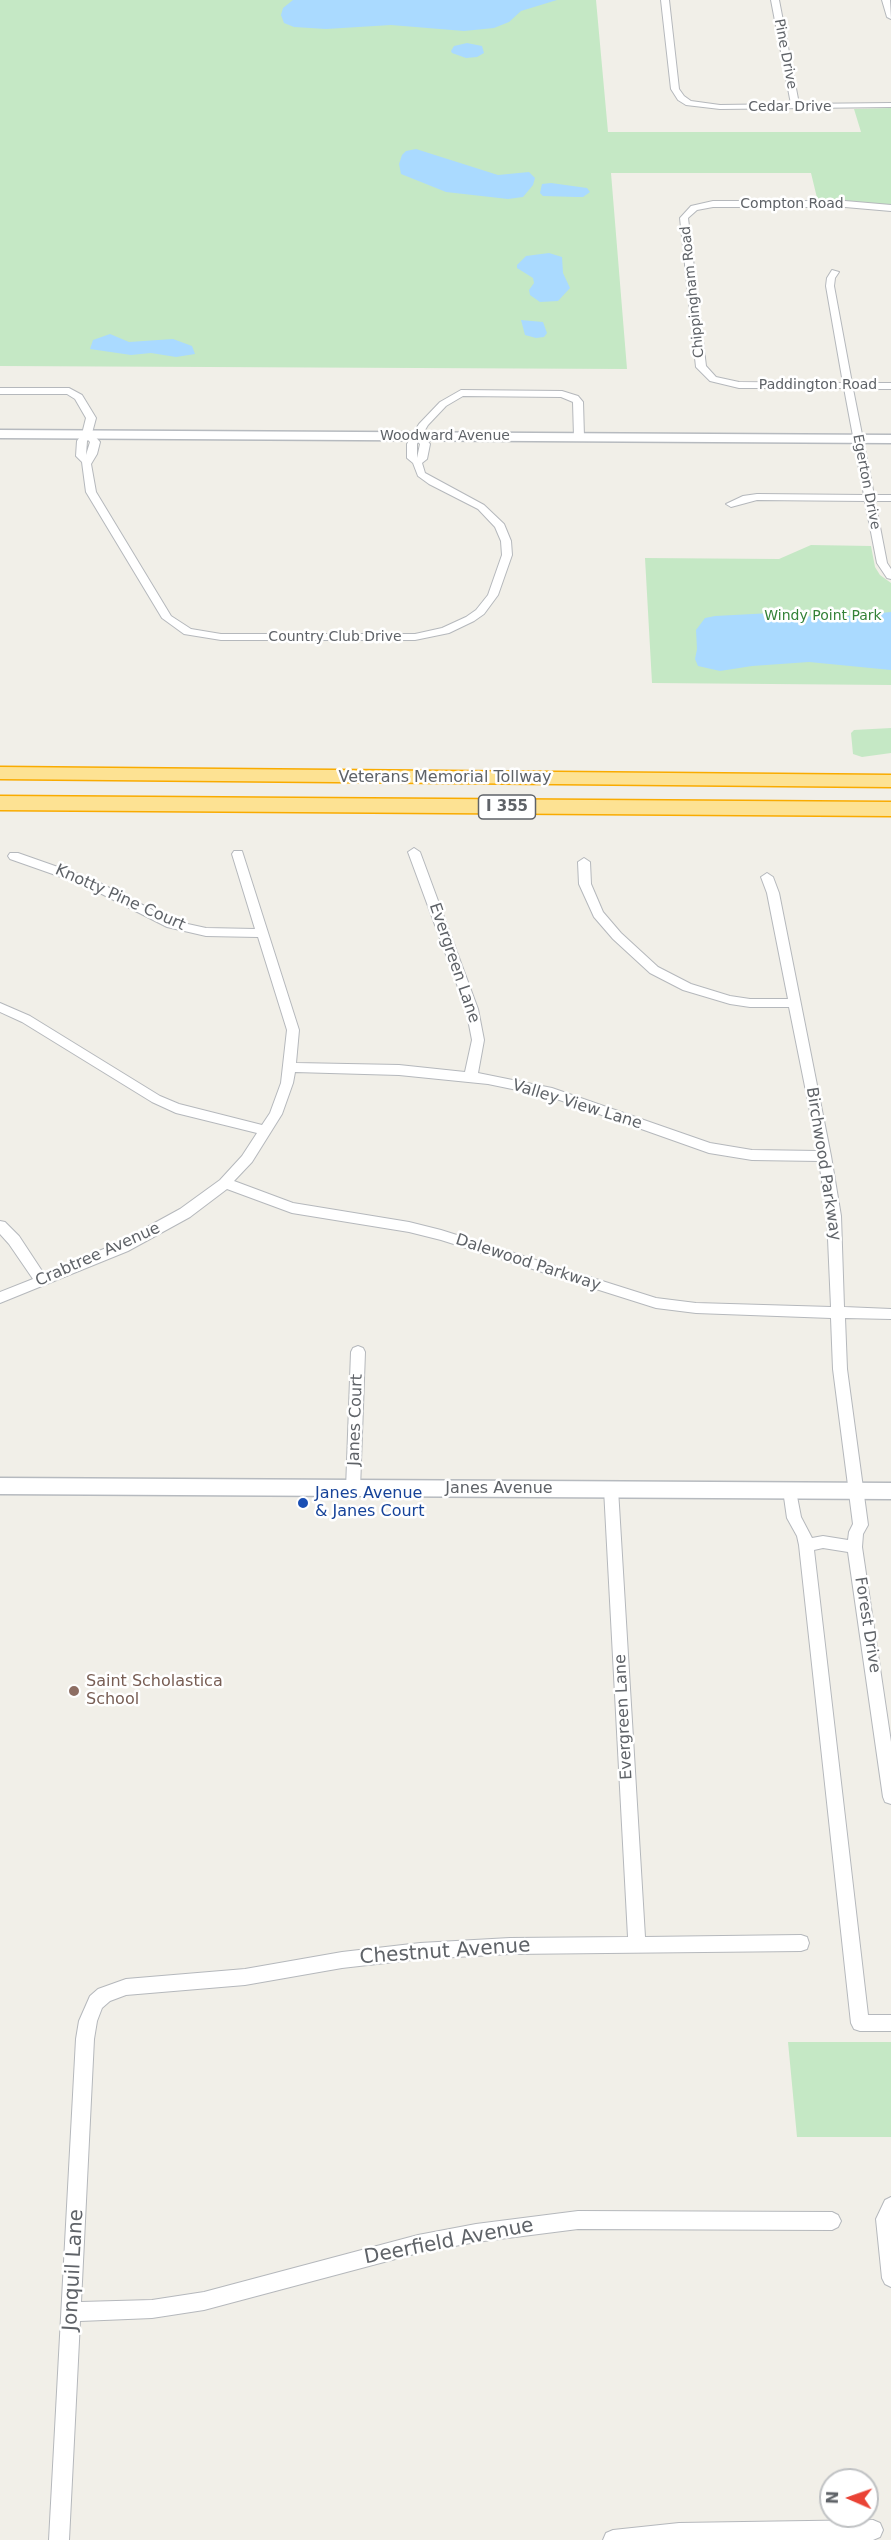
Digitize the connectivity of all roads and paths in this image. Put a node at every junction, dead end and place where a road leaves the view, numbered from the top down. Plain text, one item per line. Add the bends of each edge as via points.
1 (665, 0) edge
2 (775, 0) edge
3 (886, 0) edge
4 (891, 17) edge
5 (891, 105) edge
6 (796, 107) junction
7 (694, 208) joint
8 (891, 208) edge
9 (835, 272) dead end
10 (744, 385) joint
11 (849, 385) junction
12 (891, 386) edge
13 (0, 391) edge
14 (0, 434) edge
15 (87, 434) junction
16 (418, 436) junction
17 (579, 437) junction
18 (858, 439) junction
19 (891, 439) edge
20 (869, 498) junction
21 (891, 498) edge
22 (731, 504) dead end
23 (891, 576) edge
24 (0, 758) edge
25 (0, 773) edge
26 (187, 776) junction
27 (891, 781) edge
28 (0, 803) edge
29 (123, 804) junction
30 (891, 809) edge
31 (0, 813) edge
32 (414, 852) dead end
33 (238, 854) dead end
34 (14, 856) dead end
35 (584, 862) dead end
36 (767, 877) dead end
37 (263, 933) junction
38 (795, 1003) junction
39 (0, 1007) edge
40 (290, 1067) junction
41 (471, 1076) junction
42 (266, 1131) junction
43 (825, 1156) junction
44 (225, 1183) junction
45 (0, 1226) edge
46 (41, 1280) junction
47 (0, 1298) edge
48 (837, 1312) junction
49 (891, 1314) edge
50 (358, 1352) dead end
51 (0, 1486) edge
52 (353, 1489) junction
53 (610, 1489) junction
54 (790, 1490) junction
55 (857, 1491) junction
56 (891, 1491) edge
57 (806, 1545) junction
58 (855, 1547) junction
59 (891, 1797) edge
60 (801, 1943) dead end
61 (637, 1945) junction
62 (96, 2002) joint
63 (891, 2022) edge
64 (891, 2206) edge
65 (832, 2222) dead end
66 (891, 2278) edge
67 (72, 2312) junction
68 (873, 2530) dead end
69 (59, 2540) edge
70 (614, 2540) edge

1 - 6 street, Cedar Drive via 675,89 681,98 689,103 720,107
2 - 6 street, Pine Drive
3 - 4 street
5 - 6 street, Cedar Drive
7 - 8 street, Compton Road via 712,204 845,204
7 - 10 street, Chippingham Road via 684,218 701,367 713,379
9 - 11 street, Egerton Drive via 830,286
10 - 11 street, Paddington Road
11 - 12 street, Paddington Road
11 - 18 street, Egerton Drive
13 - 15 street, Country Club Drive via 69,391 87,408 91,418
14 - 15 main road, Woodward Avenue
15 - 16 main road, Woodward Avenue
15 - 16 street, Country Club Drive via 81,456 86,460 91,492 167,618 188,632 221,637 415,637 459,625 480,612 494,595 505,563 504,536 493,517 481,507 424,477 417,462 422,459 425,444
16 - 17 main road, Woodward Avenue
16 - 17 street via 428,418 461,393 570,395 578,402
17 - 18 main road, Woodward Avenue
18 - 19 main road, Woodward Avenue
18 - 20 street, Egerton Drive
20 - 21 street
20 - 22 street via 757,497
20 - 23 street, Egerton Drive via 882,563
24 - 26 highway via 130,764
25 - 26 highway, Veterans Memorial Tollway / I 355
26 - 27 highway, Veterans Memorial Tollway / I 355
28 - 29 highway, Veterans Memorial Tollway / I 355
29 - 30 highway, Veterans Memorial Tollway / I 355
29 - 31 highway
32 - 41 street, Evergreen Lane via 472,1009 478,1040
33 - 37 street, Crabtree Avenue
34 - 37 street, Knotty Pine Court via 88,882 171,924 206,932
35 - 38 street via 585,884 598,914 654,970 687,987 730,1000
36 - 38 street, Birchwood Parkway
37 - 40 street, Crabtree Avenue via 291,1022
38 - 43 street, Birchwood Parkway
39 - 42 street via 156,1099 176,1108
40 - 41 street, Valley View Lane
40 - 42 street, Crabtree Avenue via 282,1100
41 - 43 street, Valley View Lane via 552,1094 709,1148 752,1155
42 - 44 street, Crabtree Avenue
43 - 48 street, Birchwood Parkway via 834,1216
44 - 46 street, Crabtree Avenue via 156,1231
44 - 48 street, Dalewood Parkway via 292,1208 409,1227 656,1302 696,1308
45 - 46 street
46 - 47 street, Crabtree Avenue
48 - 49 street, Dalewood Parkway
48 - 55 street, Birchwood Parkway via 843,1399
50 - 52 street, Janes Court
51 - 52 main road, Janes Avenue
52 - 53 main road, Janes Avenue
53 - 54 main road, Janes Avenue
53 - 61 street, Evergreen Lane
54 - 55 main road, Janes Avenue
54 - 57 street via 794,1518
55 - 56 main road, Janes Avenue
55 - 58 street, Forest Drive via 861,1525
57 - 58 street via 823,1542
57 - 63 street via 860,2023
58 - 59 street, Forest Drive
60 - 61 street, Chestnut Avenue
61 - 62 street, Chestnut Avenue via 420,1951 245,1977 126,1987
62 - 67 street, Jonquil Lane via 85,2039
64 - 66 street via 885,2219
65 - 67 street, Deerfield Avenue via 567,2221 418,2244 204,2301 152,2309
67 - 69 street, Jonquil Lane
68 - 70 street via 679,2533

